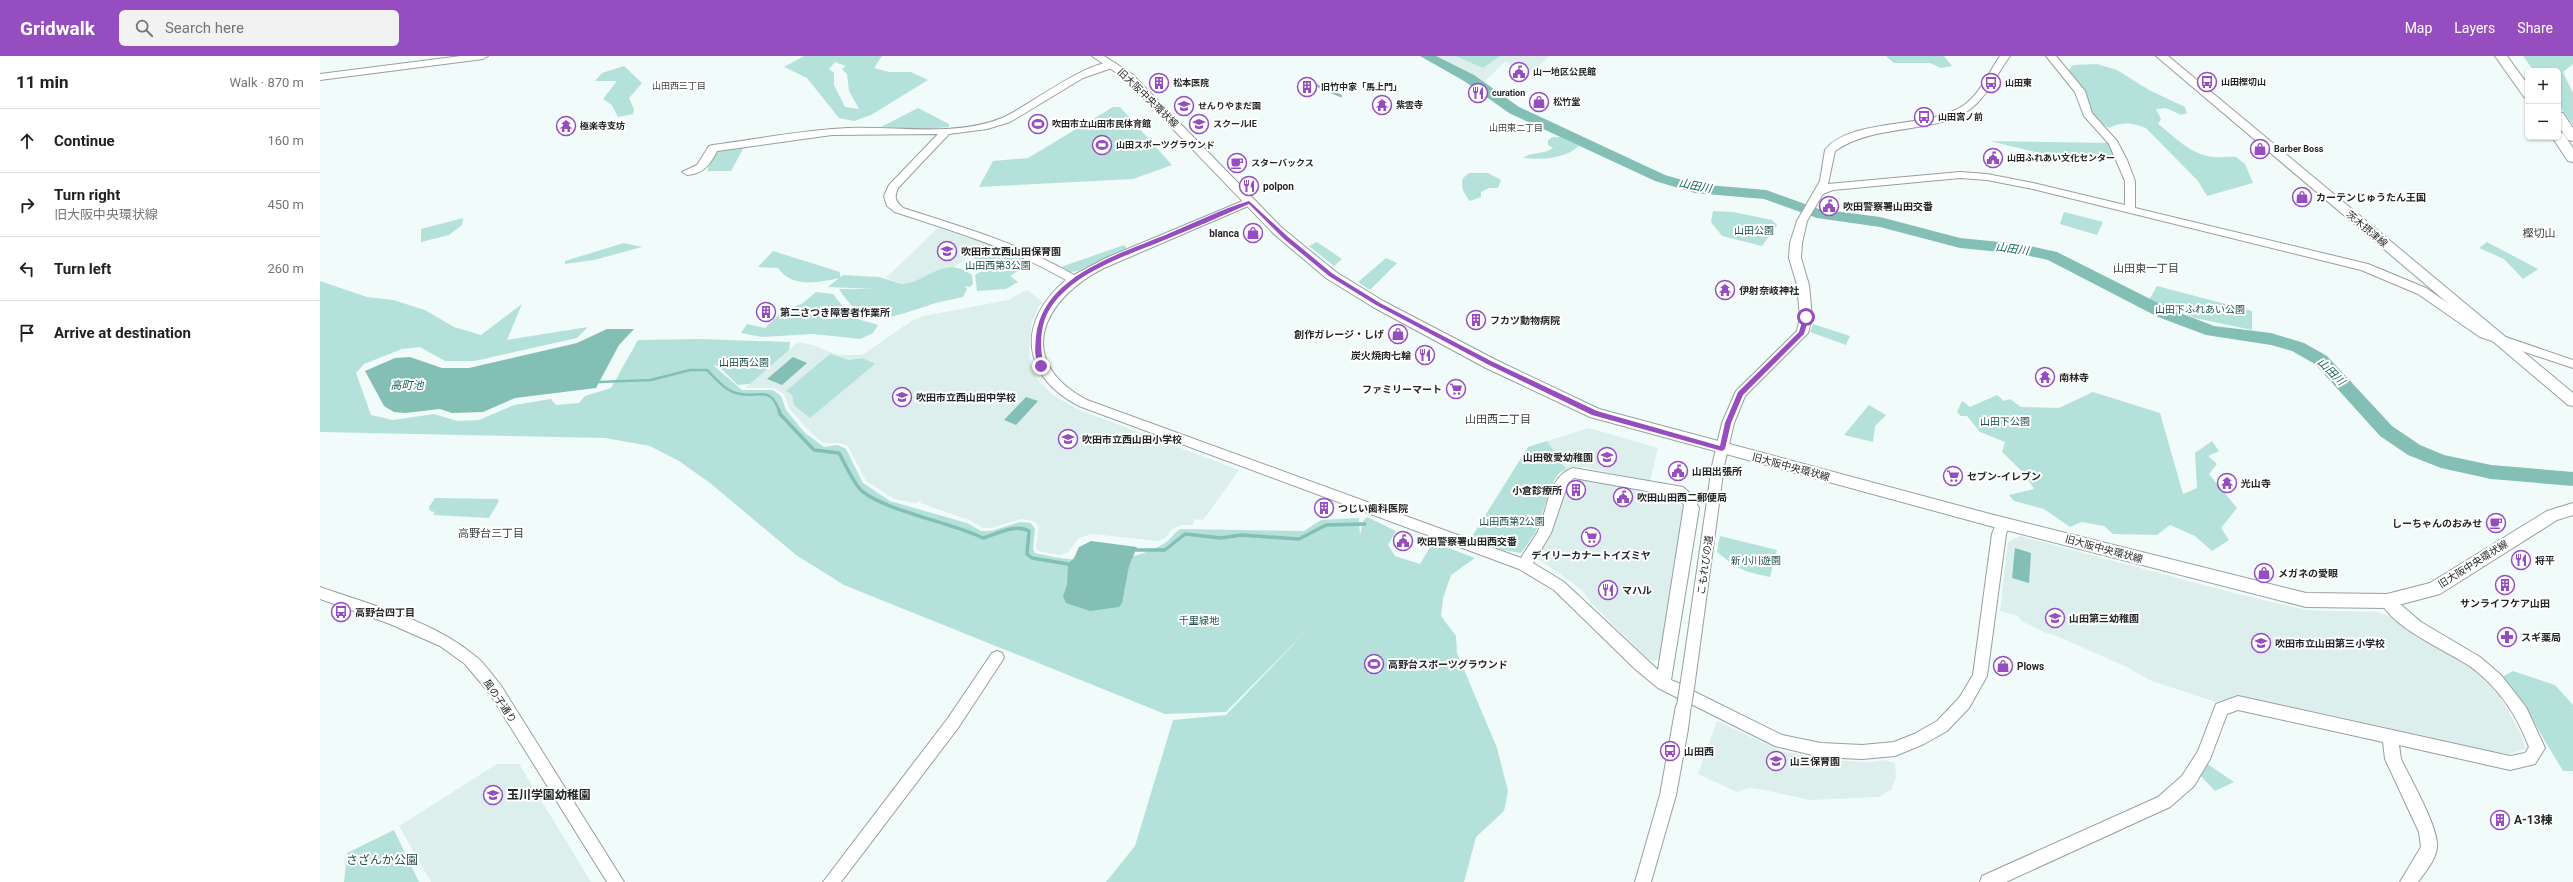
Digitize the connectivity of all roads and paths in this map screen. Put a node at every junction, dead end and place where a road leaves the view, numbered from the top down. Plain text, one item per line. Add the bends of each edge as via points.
1 (483, 56) edge
2 (1097, 56) edge
3 (2005, 56) edge
4 (2051, 56) edge
5 (2161, 56) edge
6 (2171, 56) edge
7 (2501, 56) edge
8 (2515, 56) edge
9 (1112, 65) junction
10 (2525, 70) edge
11 (320, 77) edge
12 (2525, 90) edge
13 (2561, 120) edge
14 (946, 131) junction
15 (2573, 137) edge
16 (2561, 140) edge
17 (2573, 158) edge
18 (687, 172) dead end
19 (1819, 192) junction
20 (1249, 202) junction
21 (2130, 210) junction
22 (1074, 280) junction
23 (2498, 339) junction
24 (2519, 346) junction
25 (2573, 364) edge
26 (2573, 390) edge
27 (2573, 401) edge
28 (1722, 449) junction
29 (2573, 509) edge
30 (2003, 523) junction
31 (1524, 565) junction
32 (320, 593) edge
33 (2387, 601) junction
34 (997, 657) dead end
35 (1663, 683) junction
36 (2390, 735) junction
37 (616, 882) edge
38 (831, 882) edge
39 (1644, 882) edge
40 (1988, 882) edge
41 (2408, 882) edge

1 - 11 street
2 - 9 main road, 旧大阪中央環状線
3 - 19 street, こもれびの道 via 1974,102 1967,108 1850,137 1835,145 1830,150 1825,181
4 - 21 street via 2080,91 2087,114 2113,143 2122,160 2130,181
5 - 23 main road, 茨木摂津線
6 - 24 main road, 茨木摂津線
7 - 12 highway
8 - 10 highway
9 - 14 street via 1080,76 1006,120
9 - 20 main road, 旧大阪中央環状線 via 1128,76 1154,102
13 - 15 highway
14 - 18 street via 847,131 713,148 704,166 694,172
14 - 22 street via 893,187 889,196 891,204 899,210 1013,248
16 - 17 highway
19 - 21 street via 1831,188 1960,175 2015,182
19 - 28 street, こもれびの道 via 1805,217 1796,243 1795,258 1805,301 1806,317 1802,333 1740,394 1728,423
20 - 22 street via 1104,263
20 - 28 main road, 旧大阪中央環状線 via 1331,275 1378,304 1491,364 1595,413
21 - 23 street via 2364,267 2422,291 2474,328
22 - 31 street via 1049,306 1041,321 1039,360 1045,373 1058,389 1074,399
23 - 24 street
23 - 27 main road, 茨木摂津線
24 - 25 street
24 - 26 main road, 茨木摂津線
28 - 30 main road, 旧大阪中央環状線
28 - 39 street, こもれびの道, bridge via 1672,788
29 - 33 main road, 旧大阪中央環状線 via 2552,515 2434,589
30 - 33 main road, 旧大阪中央環状線 via 2306,600
30 - 35 street via 1999,534 1980,676 1964,702 1942,726 1919,739 1895,749 1862,752 1822,750 1780,740
31 - 35 street via 1559,586
31 - 35 street via 1544,533 1562,481 1573,473 1684,494 1690,500 1692,508
32 - 37 street, 風の子通り via 396,620 445,642 470,660 495,689
33 - 36 street via 2405,619 2490,674 2510,697 2531,731 2537,748 2530,759 2510,763
34 - 38 street via 953,723
36 - 40 street via 2238,703 2227,707 2222,709 2205,754 2188,781 2164,802
36 - 41 street via 2393,759 2427,831 2429,847 2424,860

